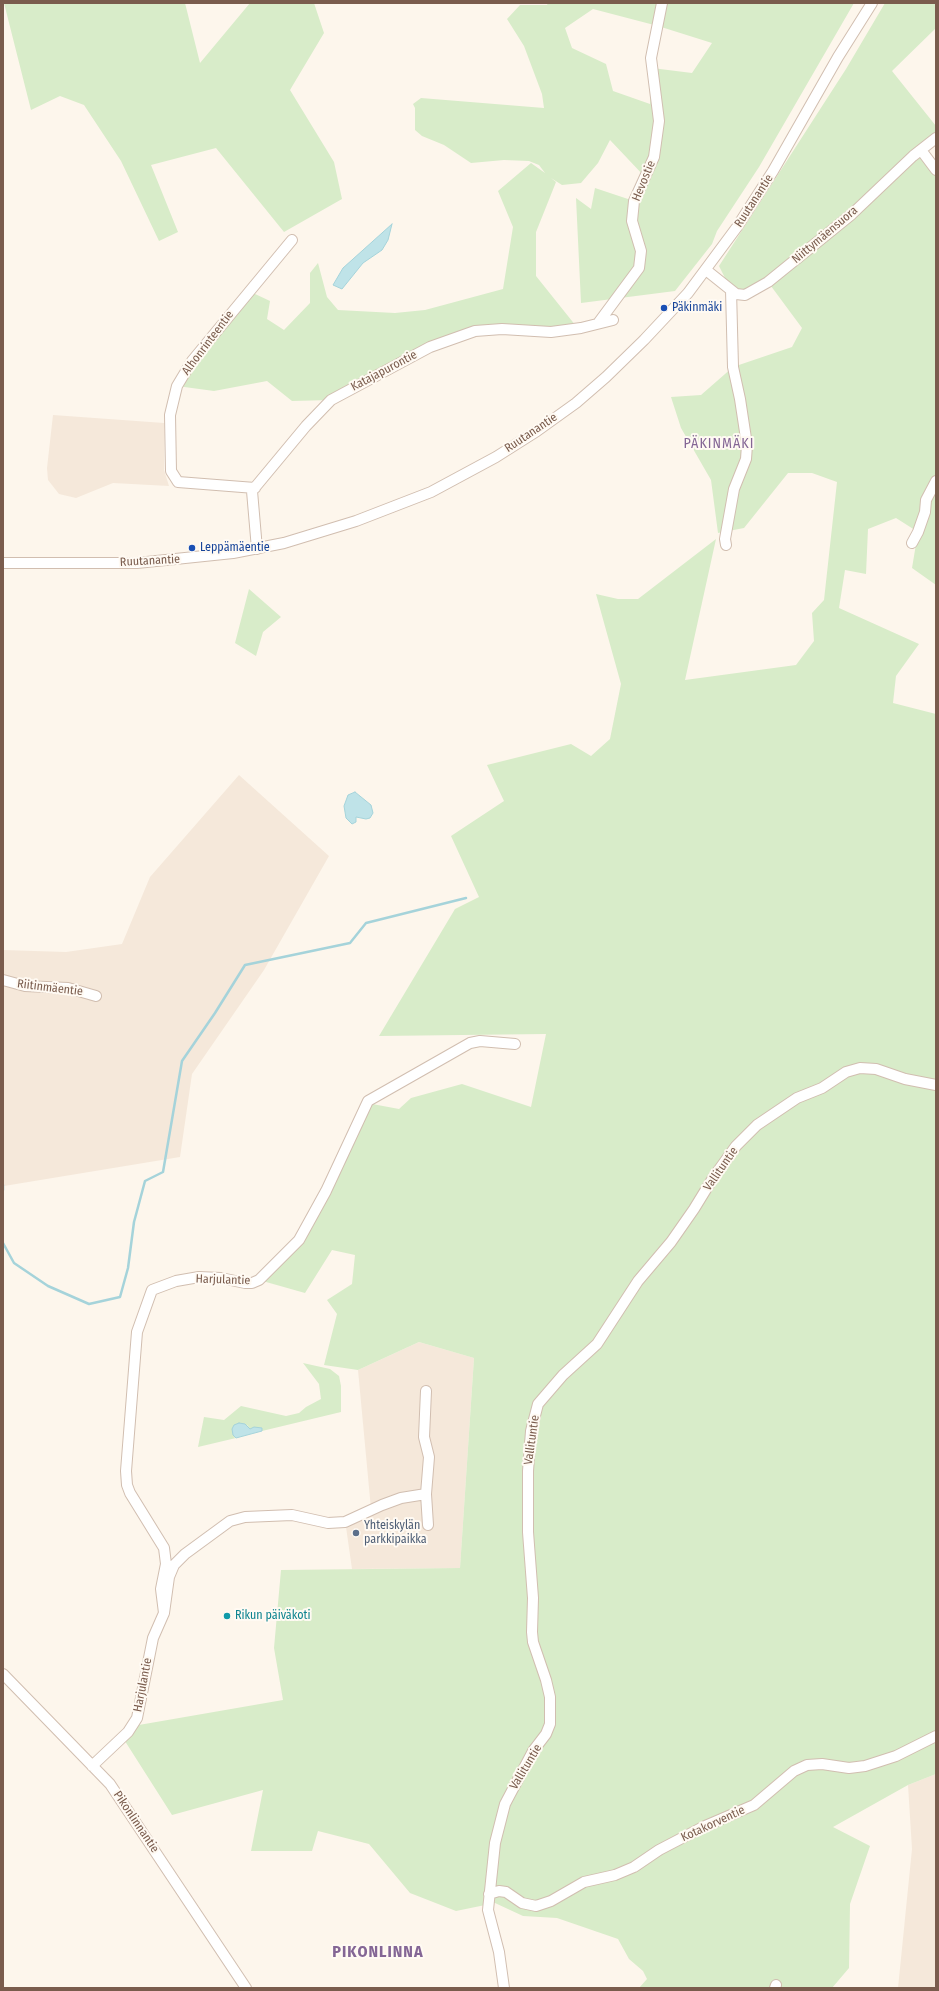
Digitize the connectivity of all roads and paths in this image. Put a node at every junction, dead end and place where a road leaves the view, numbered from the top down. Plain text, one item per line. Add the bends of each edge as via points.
1 (662, 3) edge
2 (872, 3) edge
3 (936, 138) edge
4 (921, 150) junction
5 (936, 170) edge
6 (292, 240) dead end
7 (706, 270) junction
8 (730, 290) junction
9 (613, 320) dead end
10 (599, 322) junction
11 (936, 481) edge
12 (255, 488) junction
13 (912, 543) dead end
14 (726, 545) dead end
15 (257, 549) junction
16 (3, 563) edge
17 (3, 980) edge
18 (96, 996) dead end
19 (515, 1044) dead end
20 (936, 1085) edge
21 (426, 1391) dead end
22 (426, 1494) junction
23 (428, 1524) dead end
24 (164, 1613) junction
25 (3, 1674) edge
26 (936, 1736) edge
27 (92, 1766) junction
28 (489, 1894) junction
29 (246, 1988) edge
30 (504, 1988) edge

1 - 10 street, Hevostie via 651,58 659,121 654,157 634,201 632,221 641,251 639,268
2 - 7 street, Ruutanantie via 773,171
3 - 4 street, Niittymäensuora
4 - 5 street
4 - 8 street, Niittymäensuora via 852,214 768,282 745,294 736,294
6 - 12 street, Alhonrinteentie via 192,361 177,386 170,415 171,472 178,482
7 - 8 street
7 - 15 street, Ruutanantie via 670,314 606,378 576,403 496,457 431,492 397,506 313,536
8 - 14 street via 733,367 747,446 746,459 734,489
9 - 10 street, Katajapurontie
10 - 12 street, Katajapurontie via 581,328 551,332 502,329 475,331 430,347 331,400
11 - 13 street via 926,500 920,526
12 - 15 street via 252,491
15 - 16 street, Ruutanantie via 192,559 137,563
17 - 18 street, Riitinmäentie via 25,986 68,988
19 - 24 street, Harjulantie via 480,1041 470,1043 368,1101 326,1191 299,1240 259,1280 245,1283 199,1277 176,1281 152,1290 137,1332 126,1471 130,1493 164,1548 166,1556 160,1589
20 - 28 street, Vallituntie via 905,1079 876,1069 860,1068 846,1072 822,1088 797,1098 757,1125 736,1146 671,1242 638,1281 597,1344 563,1375 538,1404 531,1431 527,1505 533,1642 550,1697 550,1724 505,1804 494,1843
21 - 22 street via 424,1437 429,1457
22 - 23 street
22 - 24 street, Harjulantie via 382,1504 345,1522 328,1523 275,1514 230,1521 211,1533 174,1565 169,1577
24 - 27 street, Harjulantie via 154,1638 137,1718 128,1732
25 - 27 street, Pikonlinnantie
26 - 28 street, Kotakorventie via 896,1756 865,1766 850,1768 822,1764 807,1765 794,1771 754,1806 705,1826 659,1850 634,1867 615,1875 584,1882 551,1901 536,1906 522,1902 506,1892
27 - 29 street, Pikonlinnantie via 110,1784
28 - 30 street, Vallituntie via 488,1910 499,1952

